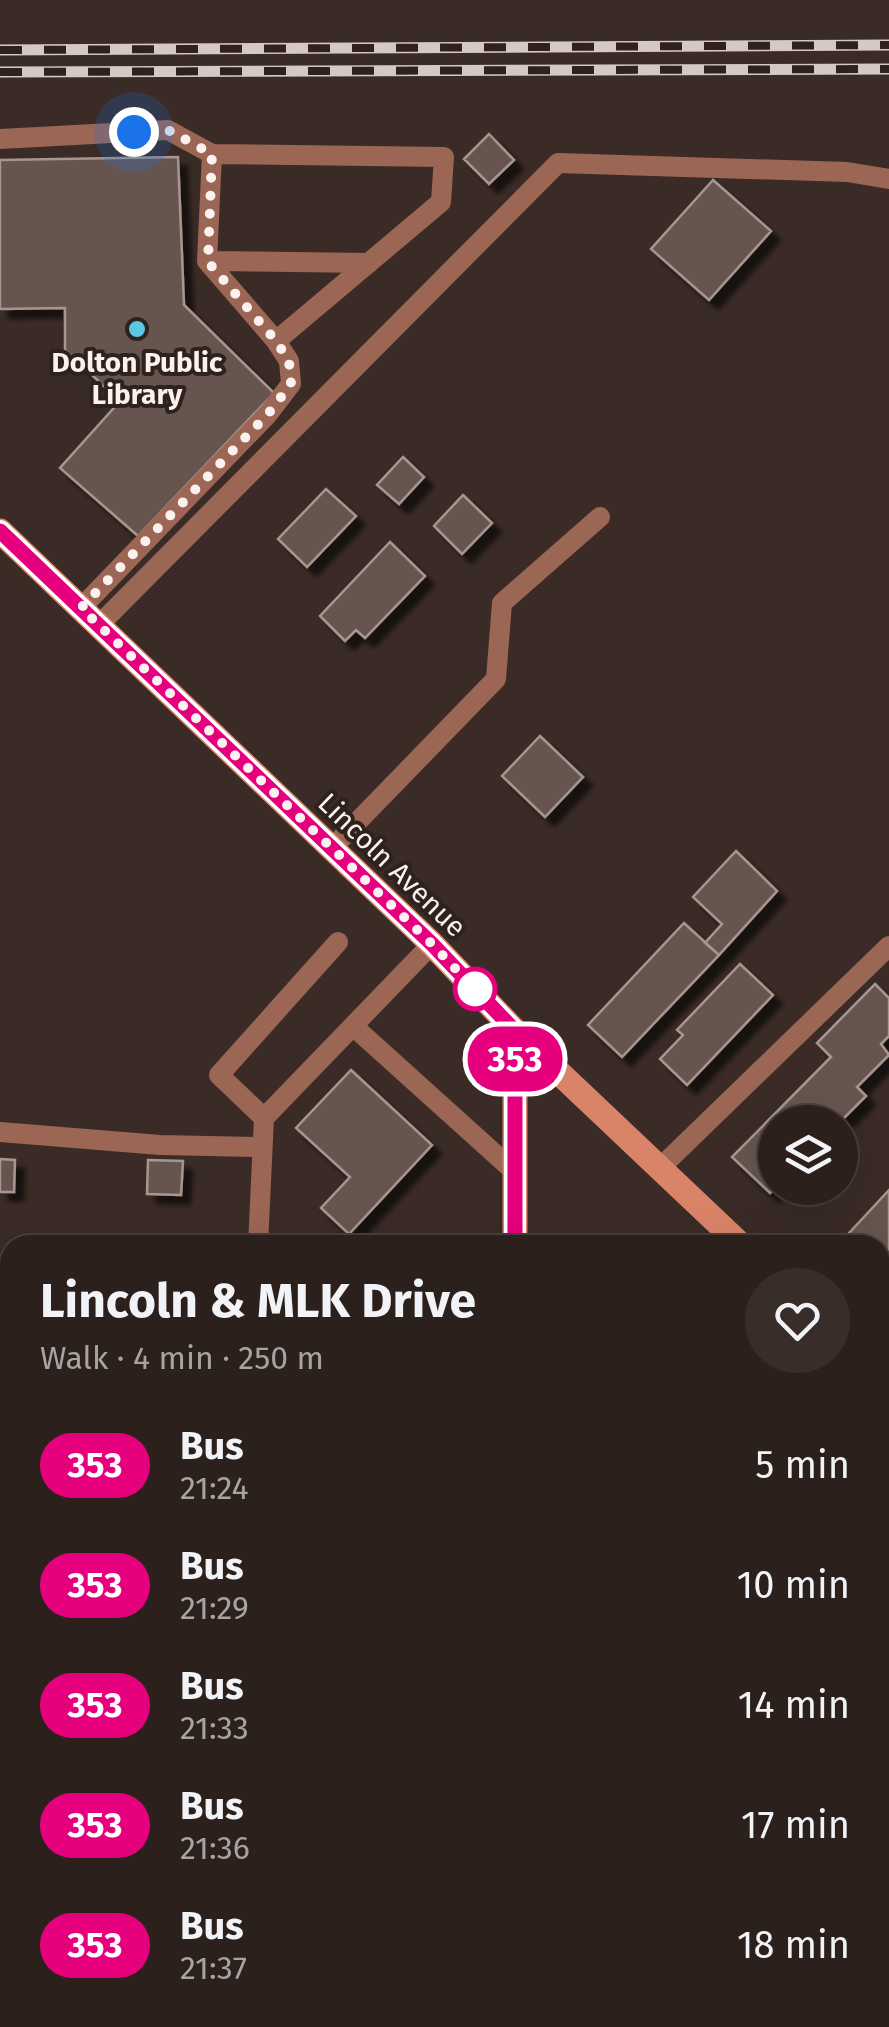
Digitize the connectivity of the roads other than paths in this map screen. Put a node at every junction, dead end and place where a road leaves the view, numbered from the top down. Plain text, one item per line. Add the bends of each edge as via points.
1 (0, 139) edge
2 (212, 154) junction
3 (889, 178) edge
4 (208, 262) junction
5 (369, 262) junction
6 (276, 341) junction
7 (600, 517) dead end
8 (0, 530) edge
9 (90, 616) junction
10 (332, 848) junction
11 (338, 942) dead end
12 (432, 944) junction
13 (889, 946) edge
14 (354, 1026) junction
15 (515, 1031) junction
16 (264, 1118) junction
17 (0, 1132) edge
18 (261, 1147) junction
19 (661, 1167) junction
20 (515, 1172) junction
21 (258, 1235) edge
22 (515, 1235) edge
23 (731, 1235) edge

1 - 2 lane via 168,130
2 - 4 lane
2 - 5 lane via 444,157 441,202
3 - 9 lane via 558,163
4 - 5 lane
4 - 6 lane
5 - 6 lane
6 - 9 lane via 289,361 291,384
7 - 10 lane via 502,604 496,680
8 - 9 street, Lincoln Avenue
9 - 10 street, Lincoln Avenue
10 - 12 street, Lincoln Avenue
11 - 16 lane via 219,1075
12 - 14 lane
12 - 15 street, Lincoln Avenue
13 - 19 lane
14 - 16 lane
14 - 20 lane
15 - 19 street, Lincoln Avenue
15 - 20 street
16 - 18 lane
17 - 18 lane
18 - 21 lane
19 - 23 street, Lincoln Avenue
20 - 22 street

